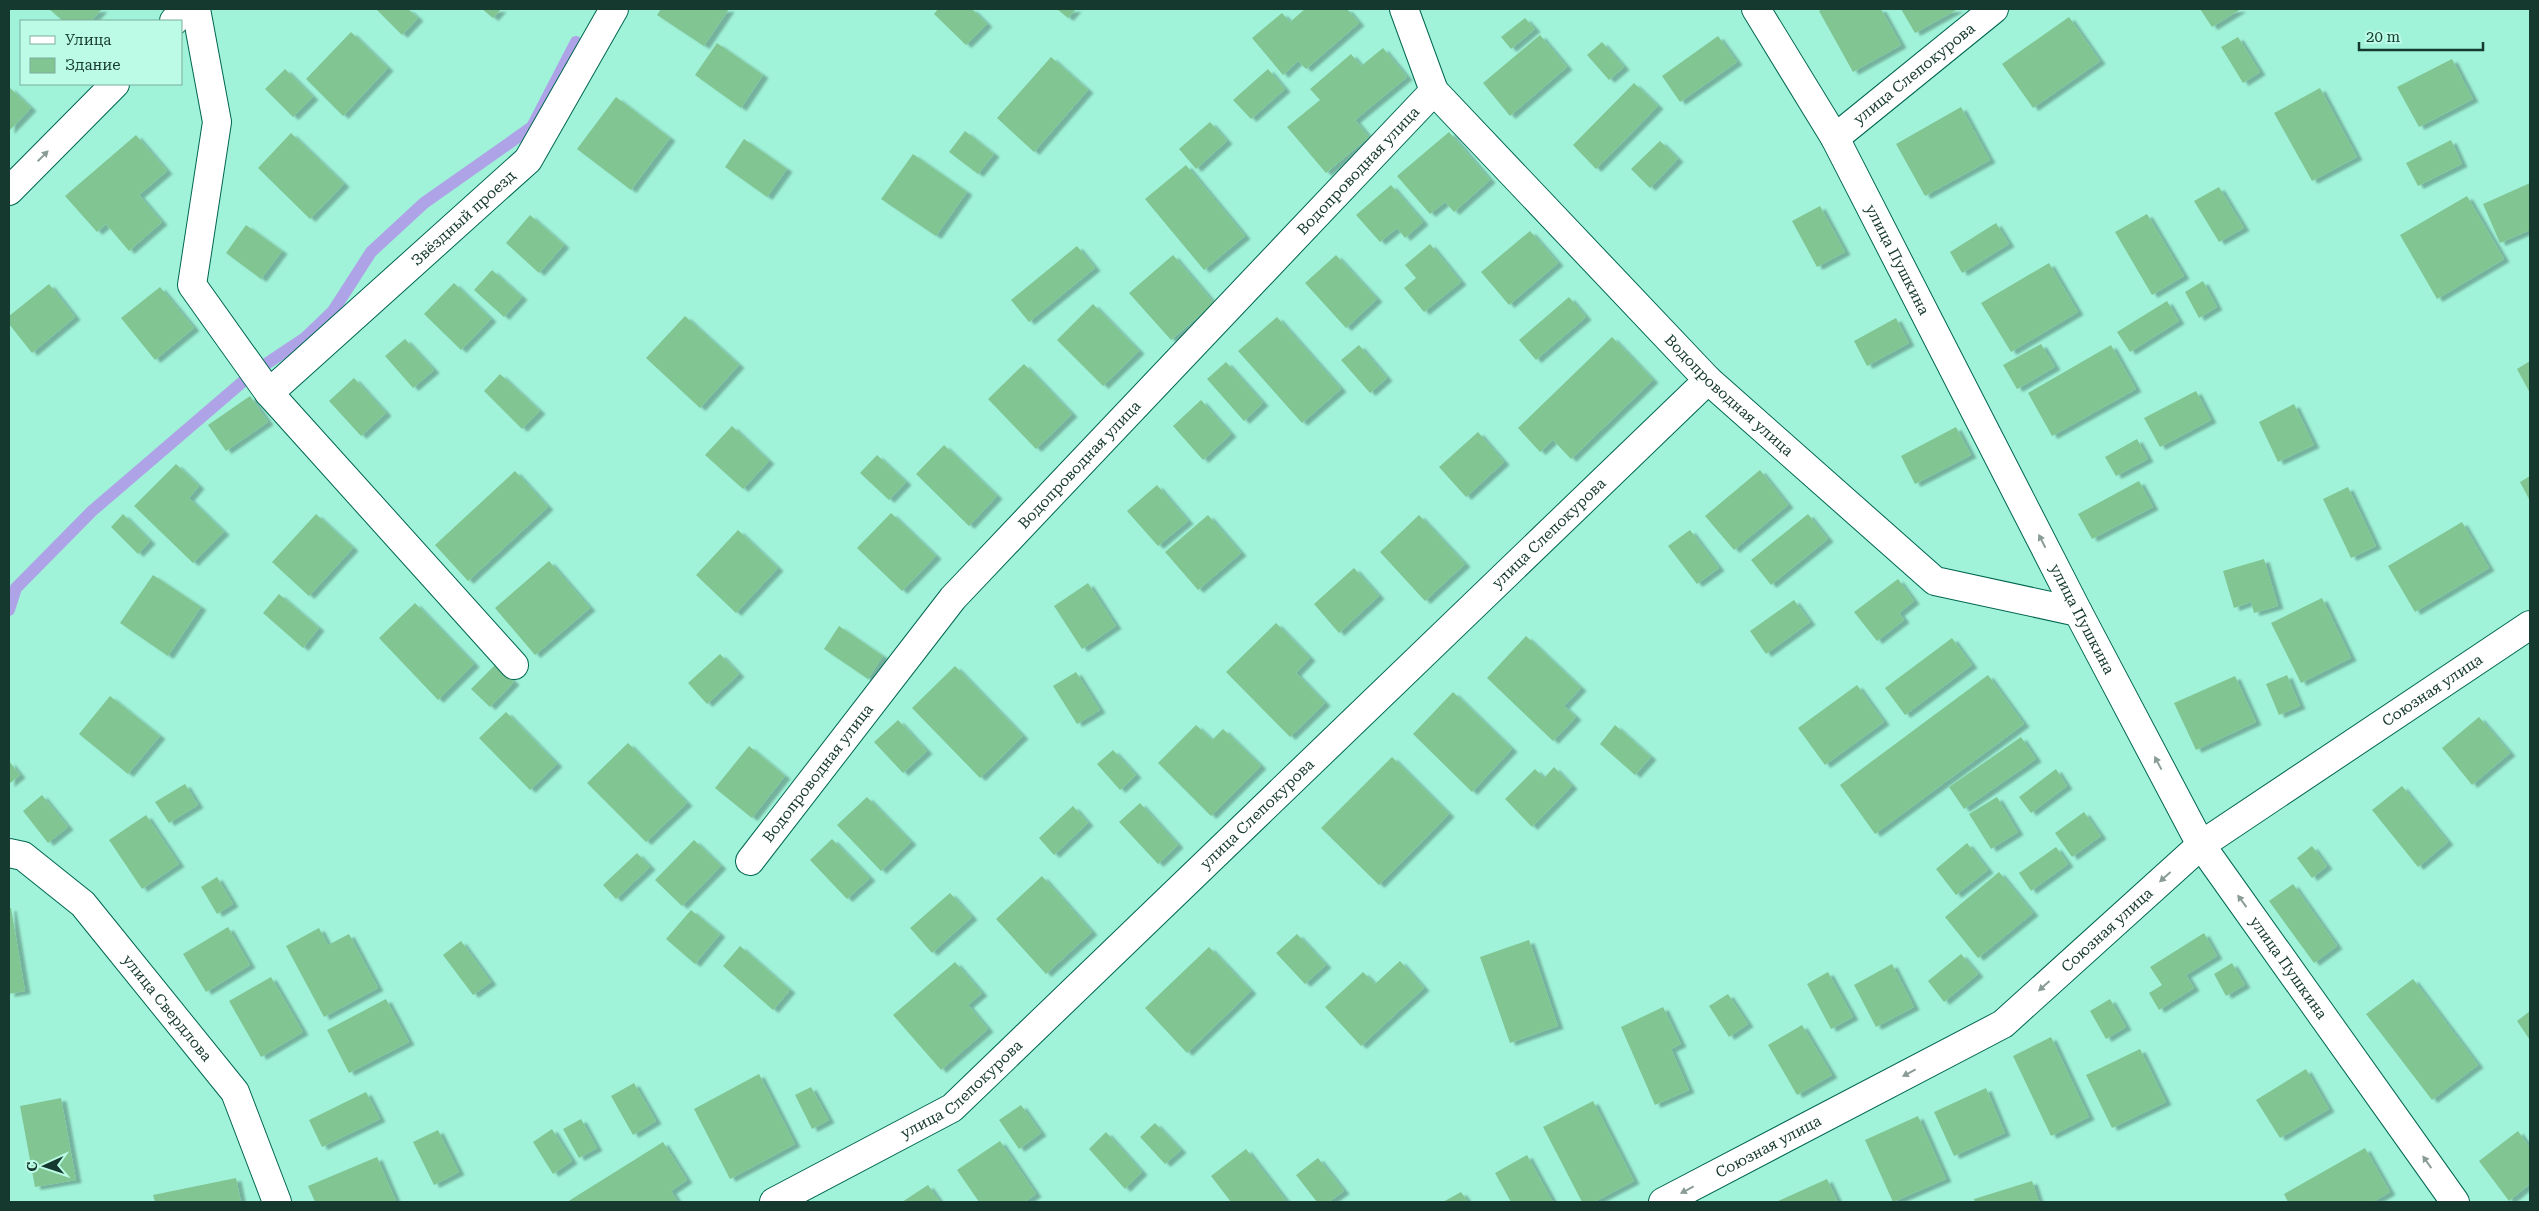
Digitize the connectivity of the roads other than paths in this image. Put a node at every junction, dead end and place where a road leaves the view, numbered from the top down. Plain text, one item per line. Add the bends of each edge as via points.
1 (184, 9) edge
2 (196, 9) edge
3 (614, 9) edge
4 (1404, 9) edge
5 (1756, 9) edge
6 (1994, 9) edge
7 (175, 20) edge
8 (114, 85) edge
9 (1434, 90) junction
10 (1835, 138) junction
11 (9, 191) edge
12 (1708, 380) junction
13 (269, 393) junction
14 (2078, 612) junction
15 (2530, 625) edge
16 (514, 665) dead end
17 (2201, 845) junction
18 (9, 853) edge
19 (750, 861) dead end
20 (277, 1202) edge
21 (774, 1202) edge
22 (1664, 1202) edge
23 (2455, 1202) edge

1 - 7 street
2 - 13 street via 217,122 192,284
3 - 13 street, Звёздный проезд via 528,160
4 - 9 street, Водопроводная улица
5 - 10 street, улица Пушкина
6 - 10 street, улица Слепокурова
11 -> 8 street
9 - 12 street, Водопроводная улица
9 - 19 street, Водопроводная улица via 952,598
14 -> 10 street, улица Пушкина
12 - 14 street, Водопроводная улица via 1935,581
12 - 21 street, улица Слепокурова via 952,1108
13 - 16 street
17 -> 14 street, улица Пушкина
15 - 17 street, Союзная улица
17 -> 22 street, Союзная улица via 2003,1024
23 -> 17 street, улица Пушкина
18 - 20 street, улица Свердлова via 23,856 83,904 235,1092

